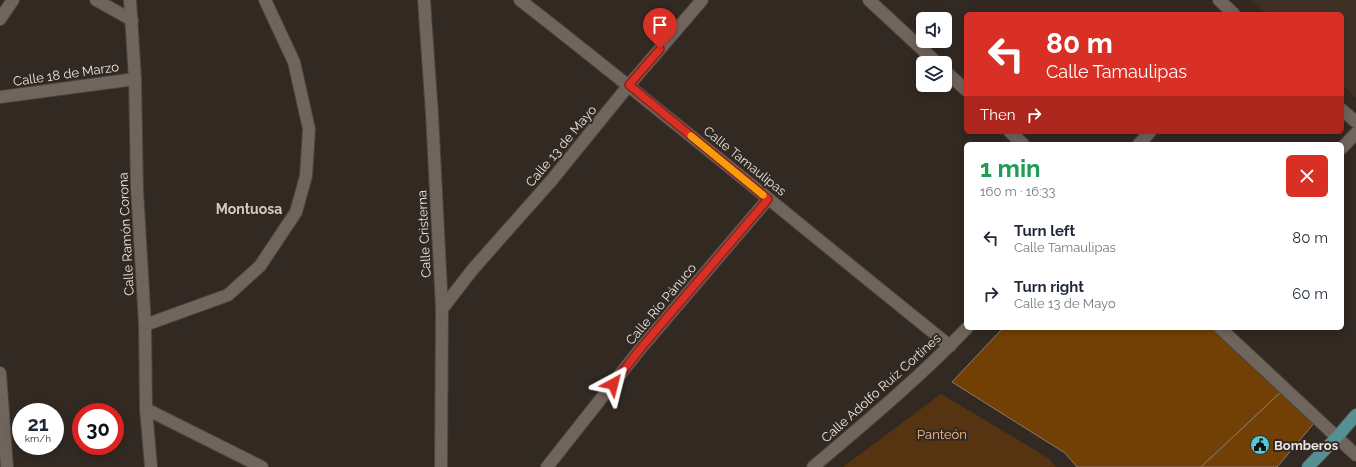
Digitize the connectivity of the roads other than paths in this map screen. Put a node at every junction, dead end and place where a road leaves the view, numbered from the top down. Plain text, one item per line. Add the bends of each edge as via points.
1 (13, 0) edge
2 (96, 0) edge
3 (130, 0) edge
4 (265, 0) edge
5 (424, 0) edge
6 (520, 0) edge
7 (702, 0) edge
8 (869, 0) edge
9 (1219, 0) edge
10 (1232, 12) edge
11 (0, 19) edge
12 (132, 20) junction
13 (929, 56) edge
14 (952, 77) edge
15 (135, 79) junction
16 (629, 85) junction
17 (964, 88) edge
18 (0, 97) edge
19 (1344, 112) edge
20 (1356, 122) edge
21 (1356, 133) edge
22 (1012, 134) edge
23 (1148, 134) edge
24 (1021, 142) edge
25 (1141, 142) edge
26 (1344, 146) edge
27 (768, 199) junction
28 (442, 309) junction
29 (145, 325) junction
30 (965, 330) edge
31 (1222, 330) edge
32 (950, 346) junction
33 (0, 373) edge
34 (146, 408) junction
35 (1356, 415) edge
36 (1337, 437) junction
37 (1356, 455) edge
38 (7, 467) edge
39 (151, 467) edge
40 (262, 467) edge
41 (441, 467) edge
42 (547, 467) edge
43 (813, 467) edge
44 (1308, 467) edge

1 - 11 street
2 - 12 street
3 - 12 street, Calle Ramón Corona
4 - 29 street via 294,62 309,129 306,176 296,212 260,266 228,295
5 - 28 street, Calle Cristerna
6 - 16 street, Calle Tamaulipas
7 - 16 street, Calle 13 de Mayo
8 - 13 street
9 - 10 street
12 - 15 street, Calle Ramón Corona
14 - 17 street
15 - 18 street, Calle 18 de Marzo
15 - 29 street, Calle Ramón Corona via 137,189
16 - 27 street, Calle Tamaulipas
16 - 28 street, Calle 13 de Mayo
19 - 20 street
21 - 26 street
22 - 24 street
23 - 25 street
27 - 32 street, Calle Tamaulipas
27 - 42 street, Calle Río Pánuco via 641,348
28 - 41 street, Calle Cristerna
29 - 34 street, Calle Ramón Corona
30 - 32 street, Calle Adolfo Ruíz Cortines
31 - 36 street
32 - 43 street, Calle Adolfo Ruíz Cortines
33 - 38 street
34 - 39 street, Calle Ramón Corona
34 - 40 street
35 - 36 main road
36 - 37 street
36 - 44 main road

